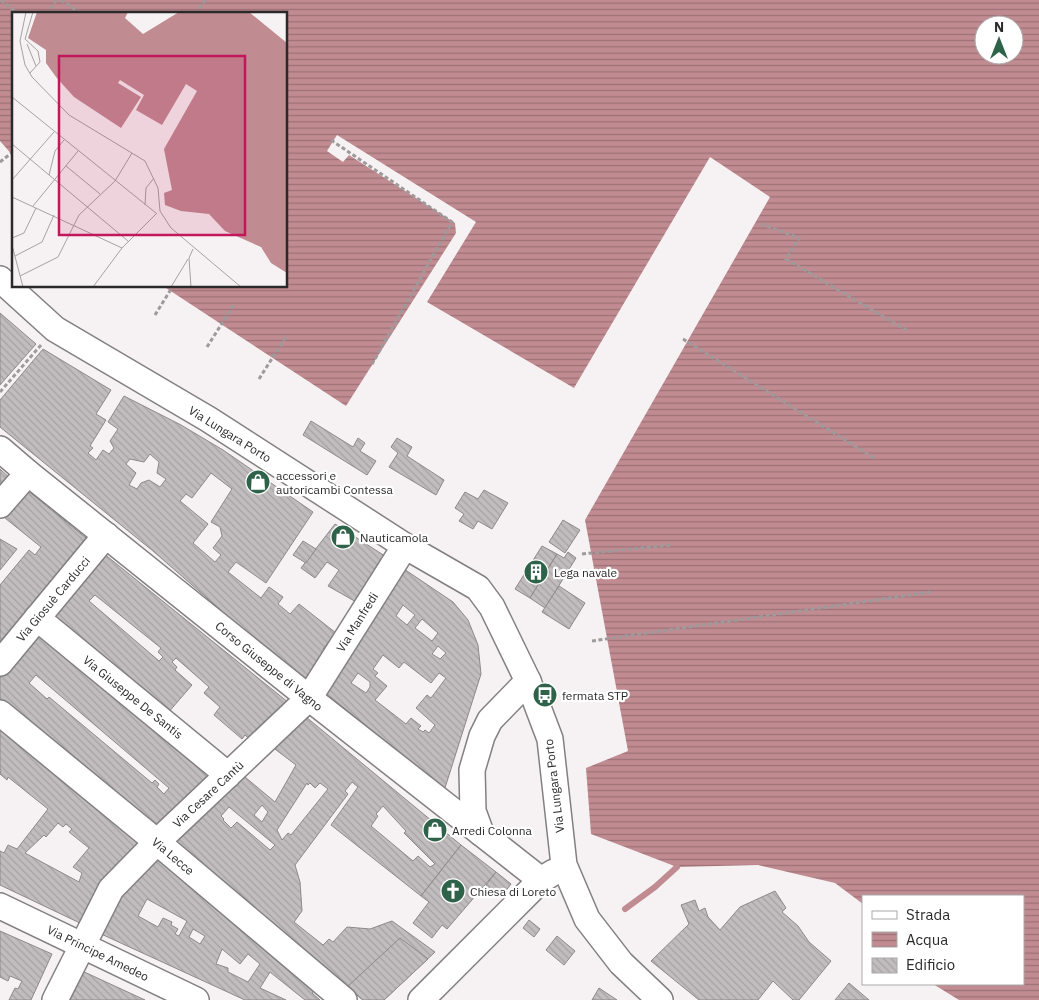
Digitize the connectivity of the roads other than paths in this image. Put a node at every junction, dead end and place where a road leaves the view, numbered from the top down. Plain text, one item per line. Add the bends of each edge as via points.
1 (0, 279) edge
2 (0, 449) edge
3 (28, 472) junction
4 (0, 505) edge
5 (106, 535) junction
6 (405, 546) junction
7 (37, 618) junction
8 (0, 663) edge
9 (528, 681) junction
10 (309, 698) junction
11 (0, 713) edge
12 (228, 775) junction
13 (481, 833) junction
14 (157, 842) junction
15 (564, 865) junction
16 (541, 880) junction
17 (0, 906) edge
18 (83, 946) junction
19 (55, 1000) edge
20 (196, 1000) edge
21 (344, 1000) edge
22 (420, 1000) edge
23 (660, 1000) edge

1 - 6 street, Via Lungara Porto via 55,329 208,419
2 - 3 street, Corso Giuseppe di Vagno
3 - 4 street
3 - 5 street, Corso Giuseppe di Vagno
5 - 7 street, Via Giosuè Carducci
5 - 10 street, Corso Giuseppe di Vagno
6 - 9 street, Via Lungara Porto via 478,588 492,606
6 - 10 street, Via Manfredi
7 - 8 street, Via Giosuè Carducci
7 - 12 street, Via Giuseppe De Santis
9 - 13 street via 490,720 482,736 472,770 473,812
9 - 15 street, Via Lungara Porto via 550,739
10 - 12 street, Via Cesare Cantù
10 - 13 street, Corso Giuseppe di Vagno
11 - 14 street, Via Lecce
12 - 14 street, Via Cesare Cantù
13 - 16 street, Corso Giuseppe di Vagno
14 - 18 street, Via Cesare Cantù via 111,888
14 - 21 street, Via Lecce
15 - 16 street
15 - 23 street, Via Lungara Porto via 587,919 621,963
16 - 22 street
17 - 18 street, Via Principe Amedeo
18 - 19 street, Via Cesare Cantù
18 - 20 street, Via Principe Amedeo

